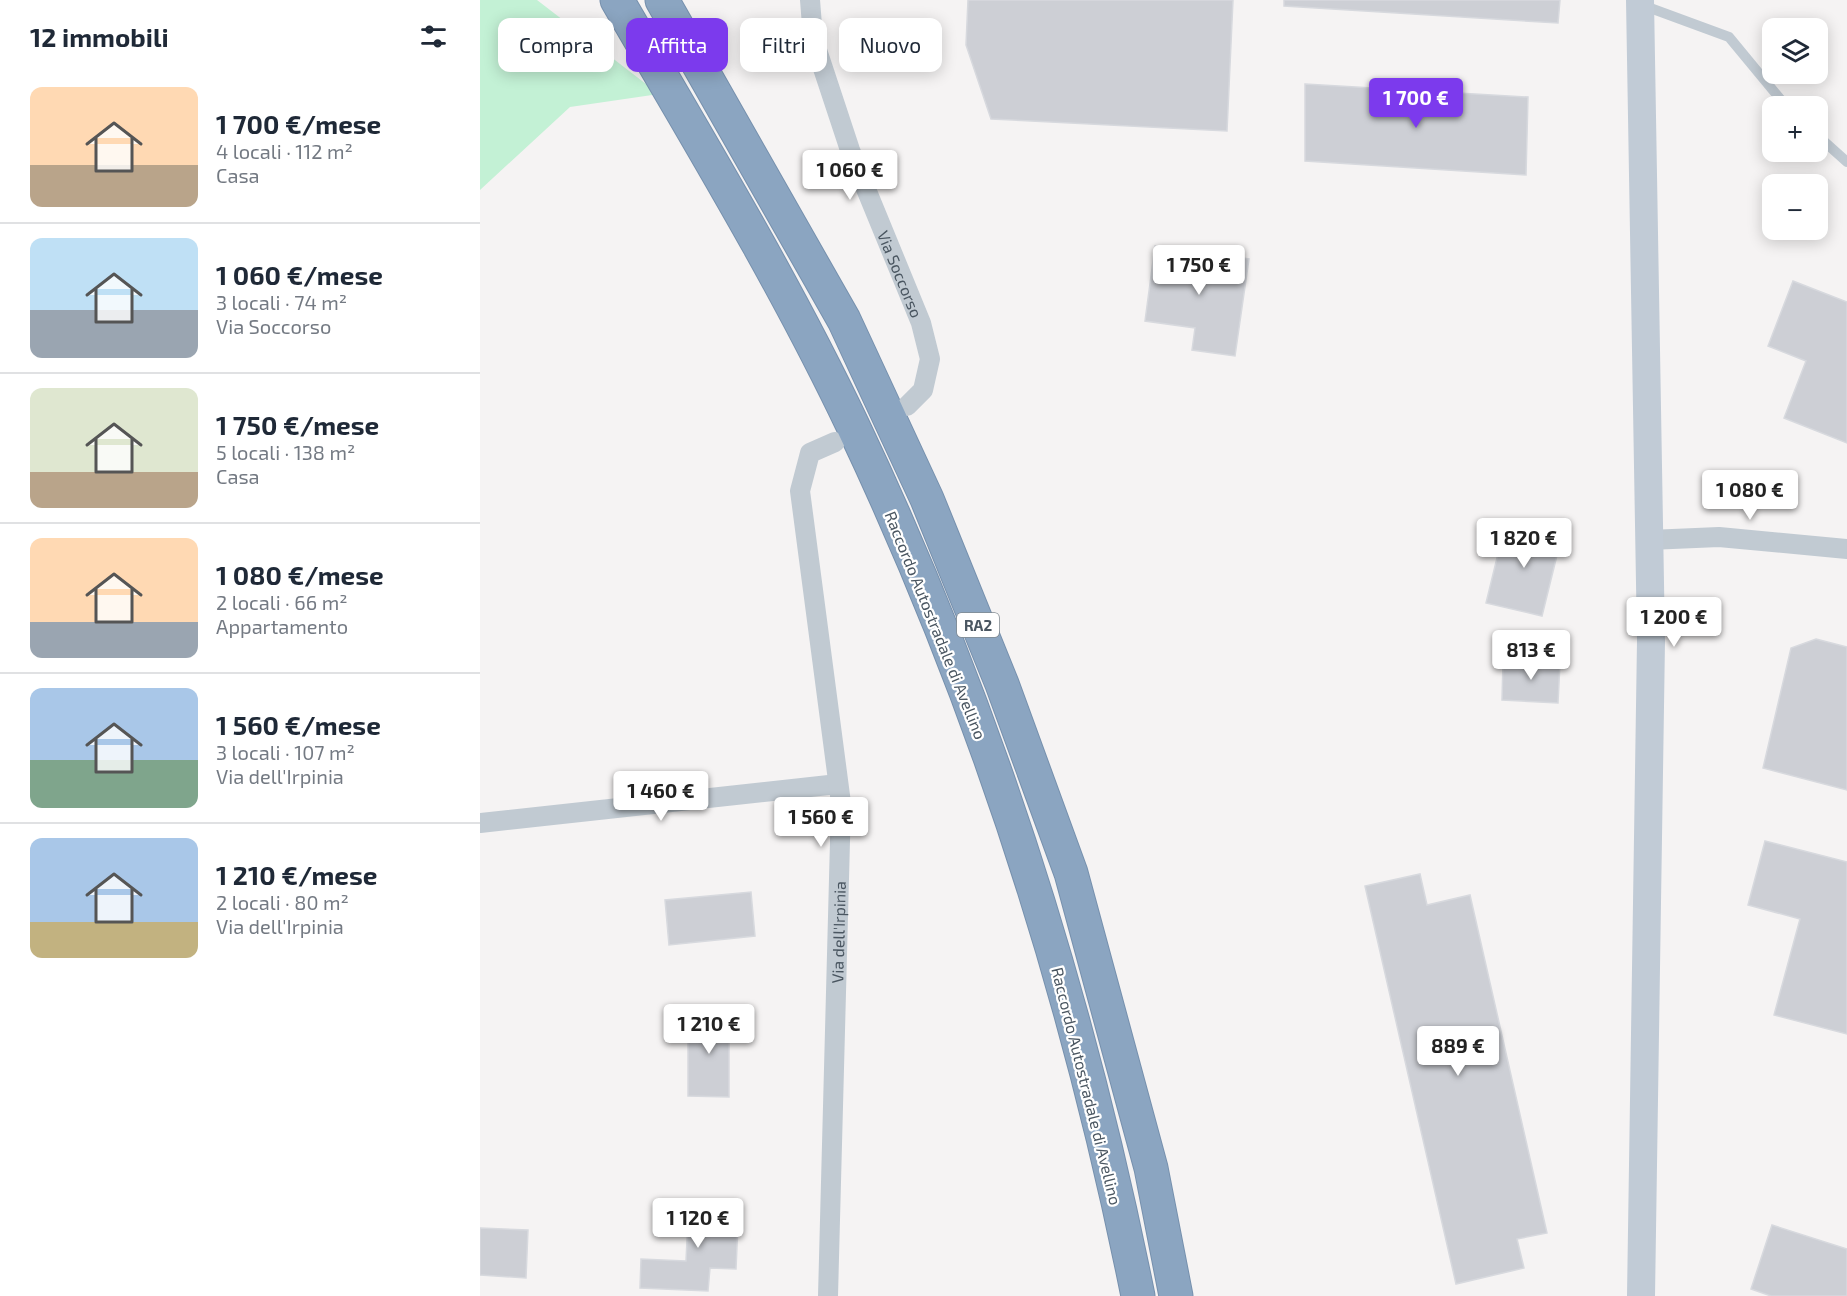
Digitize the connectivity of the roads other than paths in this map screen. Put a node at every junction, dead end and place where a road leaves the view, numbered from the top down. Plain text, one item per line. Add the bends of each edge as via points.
1 (617, 0) edge
2 (662, 0) edge
3 (810, 0) edge
4 (1640, 2) edge
5 (1778, 96) edge
6 (1828, 145) edge
7 (1847, 162) edge
8 (907, 406) dead end
9 (835, 442) dead end
10 (1649, 540) junction
11 (1847, 549) edge
12 (838, 784) junction
13 (480, 823) edge
14 (828, 1296) edge
15 (1137, 1296) edge
16 (1176, 1296) edge
17 (1641, 1296) edge

1 - 15 highway, Raccordo Autostradale di Avellino / RA2 via 800,319 854,427 914,564 980,734 1050,945 1111,1174
2 - 16 highway, RA2 via 844,320 927,499 1002,684 1071,873 1151,1168
3 - 8 street, Via Soccorso via 813,38 850,150 921,323 930,359 923,390
4 - 5 lane via 1729,38
4 - 10 street
6 - 7 lane
9 - 12 street, Via dell'Irpinia via 810,453 800,491
10 - 11 street via 1719,537
10 - 17 street via 1651,641
12 - 13 street
12 - 14 street, Via dell'Irpinia via 841,803

